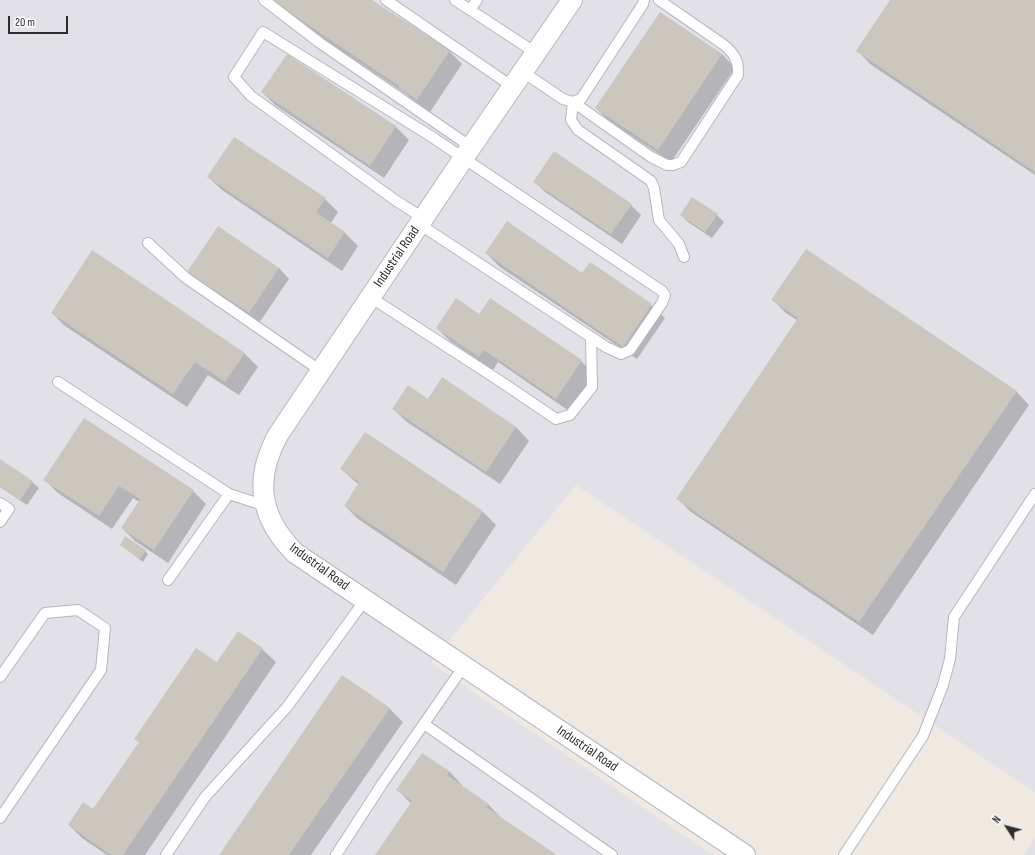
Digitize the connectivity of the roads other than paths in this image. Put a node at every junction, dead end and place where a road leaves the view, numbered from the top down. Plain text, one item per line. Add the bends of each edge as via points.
1 (264, 0) edge
2 (386, 0) edge
3 (455, 0) edge
4 (477, 0) edge
5 (572, 0) edge
6 (644, 0) edge
7 (659, 0) edge
8 (470, 10) junction
9 (536, 53) junction
10 (518, 79) junction
11 (572, 102) junction
12 (467, 153) junction
13 (421, 221) junction
14 (148, 242) dead end
15 (684, 257) dead end
16 (370, 297) junction
17 (591, 337) junction
18 (321, 371) junction
19 (58, 382) dead end
20 (229, 494) junction
21 (1035, 494) edge
22 (0, 504) edge
23 (266, 506) junction
24 (0, 522) edge
25 (168, 580) dead end
26 (365, 600) junction
27 (464, 666) junction
28 (0, 677) edge
29 (424, 724) junction
30 (0, 818) edge
31 (166, 855) edge
32 (336, 855) edge
33 (612, 855) edge
34 (745, 855) edge
35 (844, 855) edge

1 - 12 lane
2 - 10 lane
3 - 8 lane
4 - 8 lane
5 - 9 street, Industrial Road
6 - 11 lane via 581,99
7 - 11 lane via 732,51 739,66 738,75 681,162 668,165 651,157
8 - 9 lane
9 - 10 street, Industrial Road
10 - 11 lane
10 - 12 street, Industrial Road
11 - 15 lane via 571,120 578,130 651,181 659,220 679,244
12 - 13 street, Industrial Road
12 - 13 lane via 429,135 263,32 234,77 251,96
12 - 17 lane via 662,291 665,296 662,303 630,350 621,354
13 - 16 street, Industrial Road
13 - 17 lane
14 - 18 lane via 186,278
16 - 17 lane via 556,419 570,415 592,387
16 - 18 street, Industrial Road
18 - 23 street, Industrial Road via 271,448 264,479
19 - 20 lane
20 - 23 lane
20 - 25 lane
21 - 35 lane via 954,617 950,659 944,685 923,736
22 - 24 lane via 9,509
23 - 26 street, Industrial Road via 277,532 295,553
26 - 27 street, Industrial Road
26 - 31 lane via 287,707 204,797
27 - 29 lane
27 - 34 street, Industrial Road
28 - 30 lane via 45,613 78,610 105,628 102,670
29 - 32 lane
29 - 33 lane

